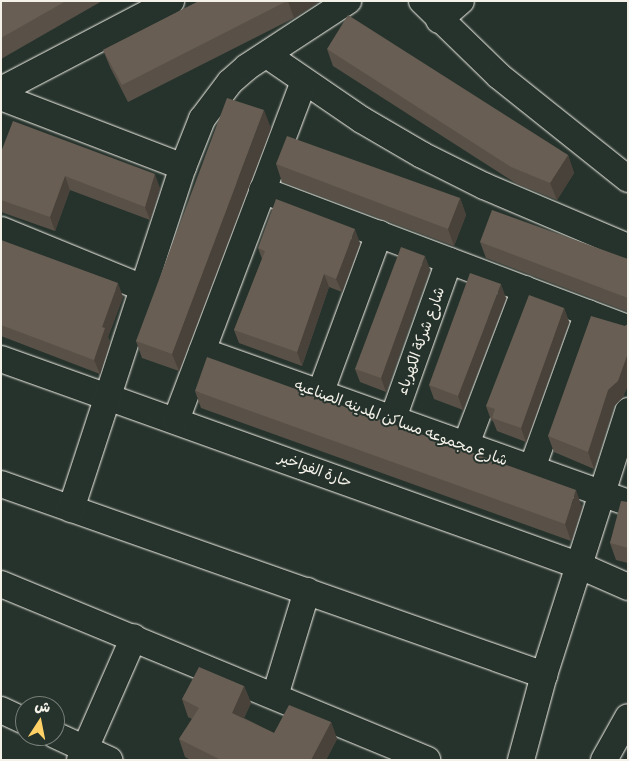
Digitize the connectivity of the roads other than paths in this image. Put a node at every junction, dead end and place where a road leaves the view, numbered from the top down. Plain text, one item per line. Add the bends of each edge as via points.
1 (171, 1) edge
2 (348, 1) edge
3 (461, 1) edge
4 (431, 11) edge
5 (267, 54) junction
6 (304, 82) junction
7 (1, 90) edge
8 (1, 97) edge
9 (183, 167) junction
10 (628, 179) edge
11 (262, 190) junction
12 (1, 230) edge
13 (379, 234) junction
14 (628, 248) edge
15 (449, 261) junction
16 (142, 288) junction
17 (525, 289) junction
18 (588, 313) junction
19 (628, 328) edge
20 (202, 351) junction
21 (1, 359) edge
22 (320, 394) junction
23 (108, 396) junction
24 (628, 411) edge
25 (176, 420) junction
26 (392, 420) junction
27 (465, 447) junction
28 (531, 471) junction
29 (1, 484) edge
30 (600, 496) junction
31 (628, 503) edge
32 (71, 509) junction
33 (578, 565) junction
34 (1, 584) edge
35 (628, 587) edge
36 (307, 591) junction
37 (134, 637) junction
38 (544, 675) junction
39 (275, 696) junction
40 (1, 710) edge
41 (15, 716) edge
42 (628, 717) edge
43 (65, 742) edge
44 (82, 754) edge
45 (109, 760) edge
46 (427, 760) edge
47 (521, 760) edge
48 (604, 760) edge

1 - 7 street
2 - 5 street
3 - 4 street
4 - 10 street via 499,76
5 - 6 street
5 - 9 street via 242,72 215,100 199,126
6 - 11 street
6 - 14 street via 422,155 484,186
8 - 9 street
9 - 16 street
11 - 13 street
11 - 20 street
12 - 16 street
13 - 15 street
13 - 22 street
15 - 17 street
15 - 26 street, شارع شركة الكهرباء
16 - 23 street
17 - 18 street
17 - 27 street
18 - 19 street
18 - 28 street
20 - 22 street, شارع مجموعه مساكن المدينه الصناعيه
20 - 25 street
21 - 23 street, حارة الفواخير
22 - 26 street, شارع مجموعه مساكن المدينه الصناعيه
23 - 25 street, حارة الفواخير
23 - 32 street
24 - 30 street
25 - 33 street, حارة الفواخير
26 - 27 street, شارع مجموعه مساكن المدينه الصناعيه
27 - 28 street, شارع مجموعه مساكن المدينه الصناعيه
28 - 30 street, شارع مجموعه مساكن المدينه الصناعيه
29 - 32 street
30 - 31 street, شارع مجموعه مساكن المدينه الصناعيه
30 - 33 street
32 - 36 street
33 - 35 street, حارة الفواخير
33 - 38 street
34 - 37 street
36 - 38 street
36 - 39 street
37 - 39 street
37 - 44 street
38 - 47 street
39 - 46 street
40 - 41 street
42 - 48 street
43 - 44 street
44 - 45 street

